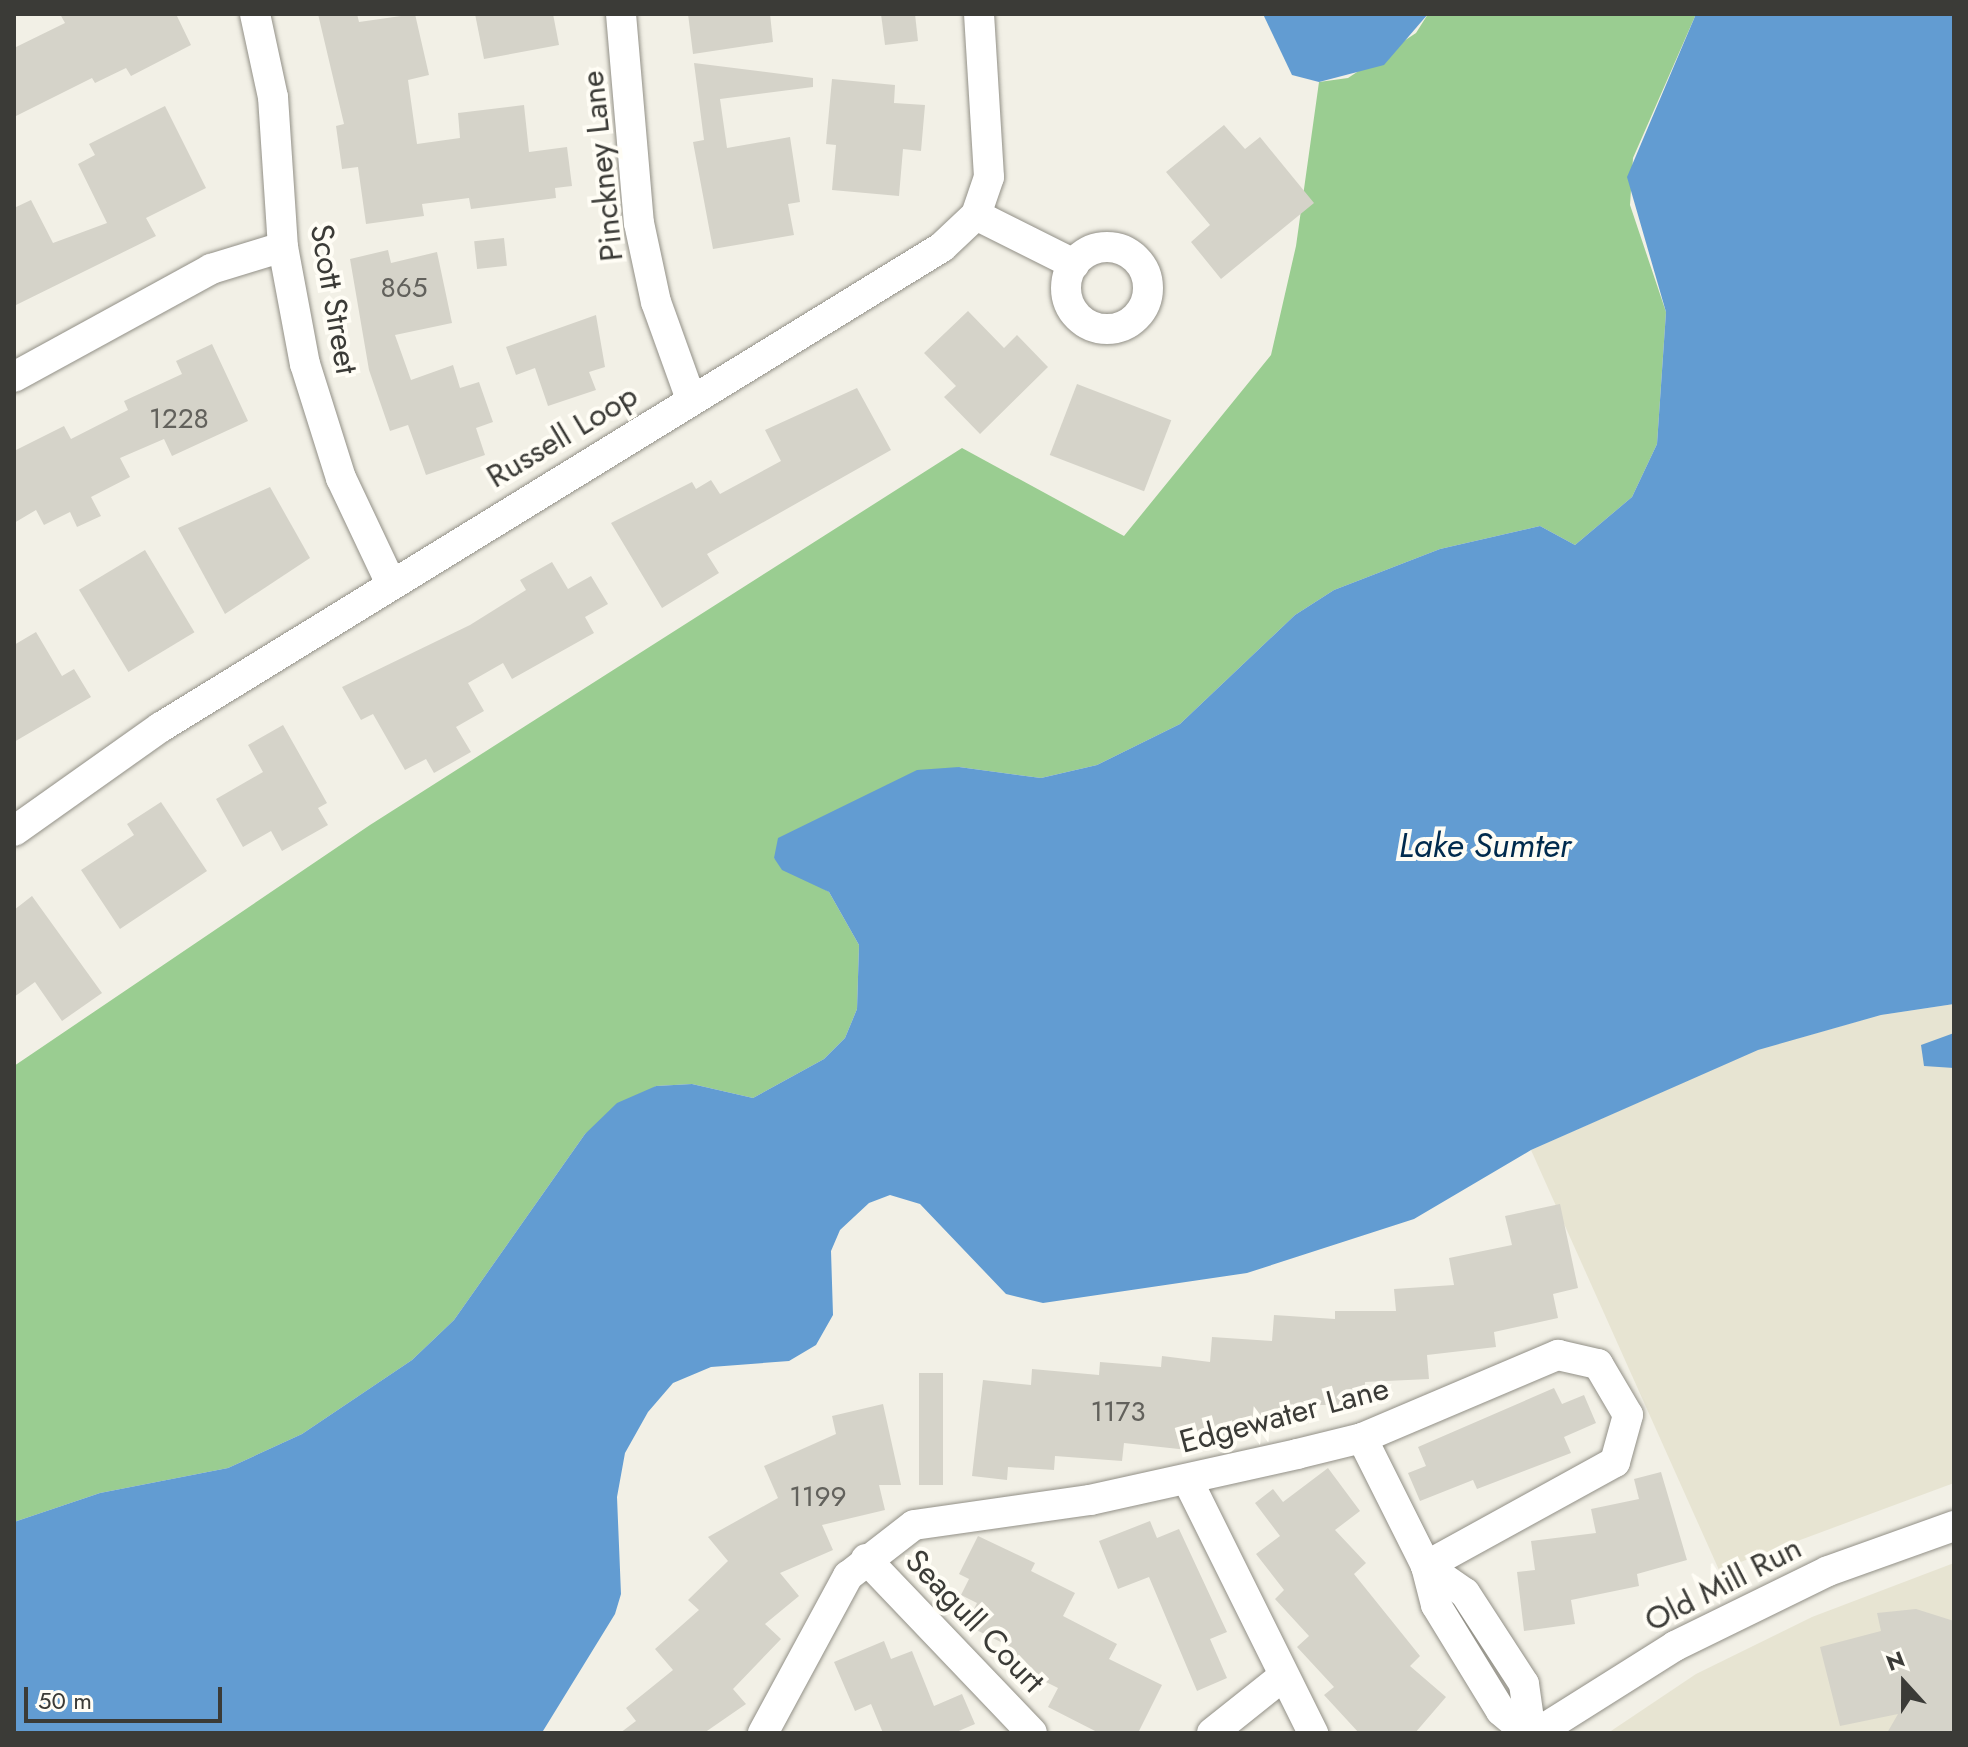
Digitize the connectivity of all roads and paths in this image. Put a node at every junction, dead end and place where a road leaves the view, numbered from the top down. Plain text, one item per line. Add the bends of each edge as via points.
1 (255, 14) edge
2 (621, 14) edge
3 (979, 14) edge
4 (976, 215) junction
5 (283, 247) junction
6 (1074, 264) dead end
7 (14, 377) edge
8 (691, 399) junction
9 (391, 584) junction
10 (14, 831) edge
11 (1362, 1438) junction
12 (1187, 1479) junction
13 (1954, 1526) edge
14 (866, 1559) junction
15 (1426, 1566) junction
16 (1499, 1645) junction
17 (1472, 1663) junction
18 (1281, 1678) junction
19 (763, 1733) edge
20 (1032, 1733) edge
21 (1212, 1733) edge
22 (1313, 1733) edge
23 (1529, 1733) edge
24 (1537, 1733) edge

1 - 5 street, Scott Street via 273,97
2 - 8 street, Pinckney Lane via 641,235
3 - 4 street, Russell Loop via 989,177
4 - 6 street
4 - 8 street, Russell Loop via 942,247
5 - 7 street via 211,269
5 - 9 street, Scott Street via 319,411
8 - 9 street, Russell Loop
9 - 10 street, Russell Loop via 127,749
11 - 12 street, Edgewater Lane
11 - 15 street
11 - 15 street, Edgewater Lane via 1558,1355 1598,1364 1613,1380 1628,1415 1615,1462
12 - 14 street, Edgewater Lane via 1090,1500 955,1514 914,1525
12 - 18 street
13 - 24 street, Old Mill Run via 1828,1571 1689,1639
14 - 19 street, Edgewater Lane via 825,1611
14 - 20 street, Seagull Court
15 - 16 street via 1465,1593
15 - 17 street via 1436,1605
16 - 17 street
16 - 23 street via 1524,1684
17 - 23 street via 1501,1711
18 - 21 street
18 - 22 street

